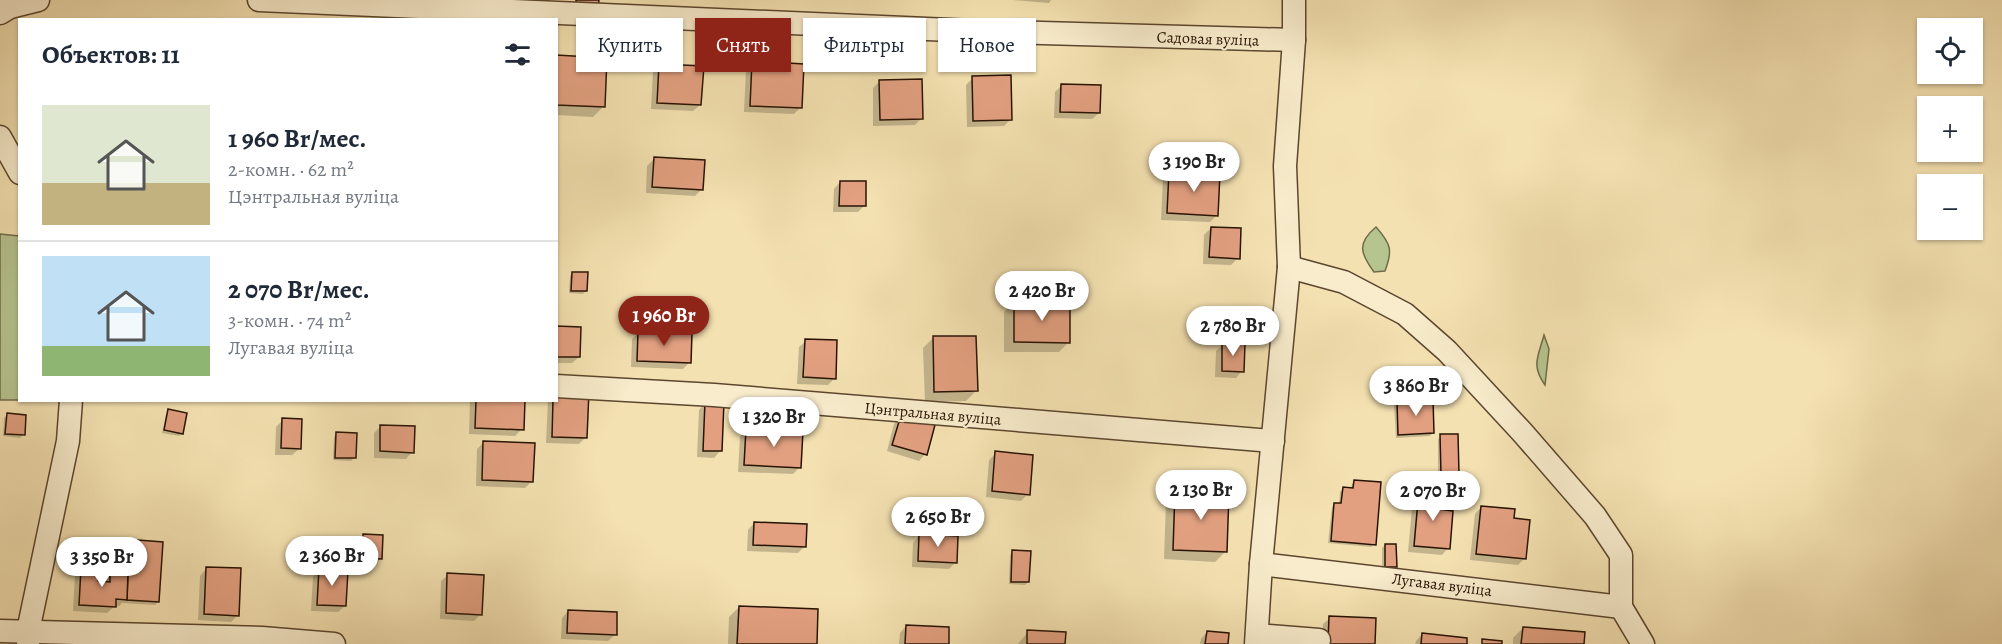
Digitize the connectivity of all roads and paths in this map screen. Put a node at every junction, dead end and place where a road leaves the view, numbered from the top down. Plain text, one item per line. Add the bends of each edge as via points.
1 (38, 0) edge
2 (259, 0) edge
3 (1294, 0) edge
4 (0, 13) edge
5 (1294, 40) junction
6 (0, 136) edge
7 (18, 169) edge
8 (1289, 267) junction
9 (558, 386) edge
10 (71, 402) edge
11 (1273, 441) junction
12 (1261, 564) junction
13 (1622, 607) junction
14 (0, 631) edge
15 (28, 637) edge
16 (1257, 640) edge
17 (1318, 640) dead end
18 (334, 644) edge
19 (1643, 644) edge

1 - 4 street
2 - 5 street, Садовая вуліца via 973,31
3 - 5 street
5 - 8 street via 1285,166
6 - 7 street
8 - 11 street
8 - 13 street via 1344,282 1405,314 1447,351 1594,516 1621,555
9 - 11 street, Цэнтральная вуліца via 726,396
10 - 15 street via 68,441
11 - 12 street
12 - 13 street, Лугавая вуліца
12 - 16 street
13 - 19 street
14 - 15 street
15 - 18 street via 262,638
16 - 17 street

